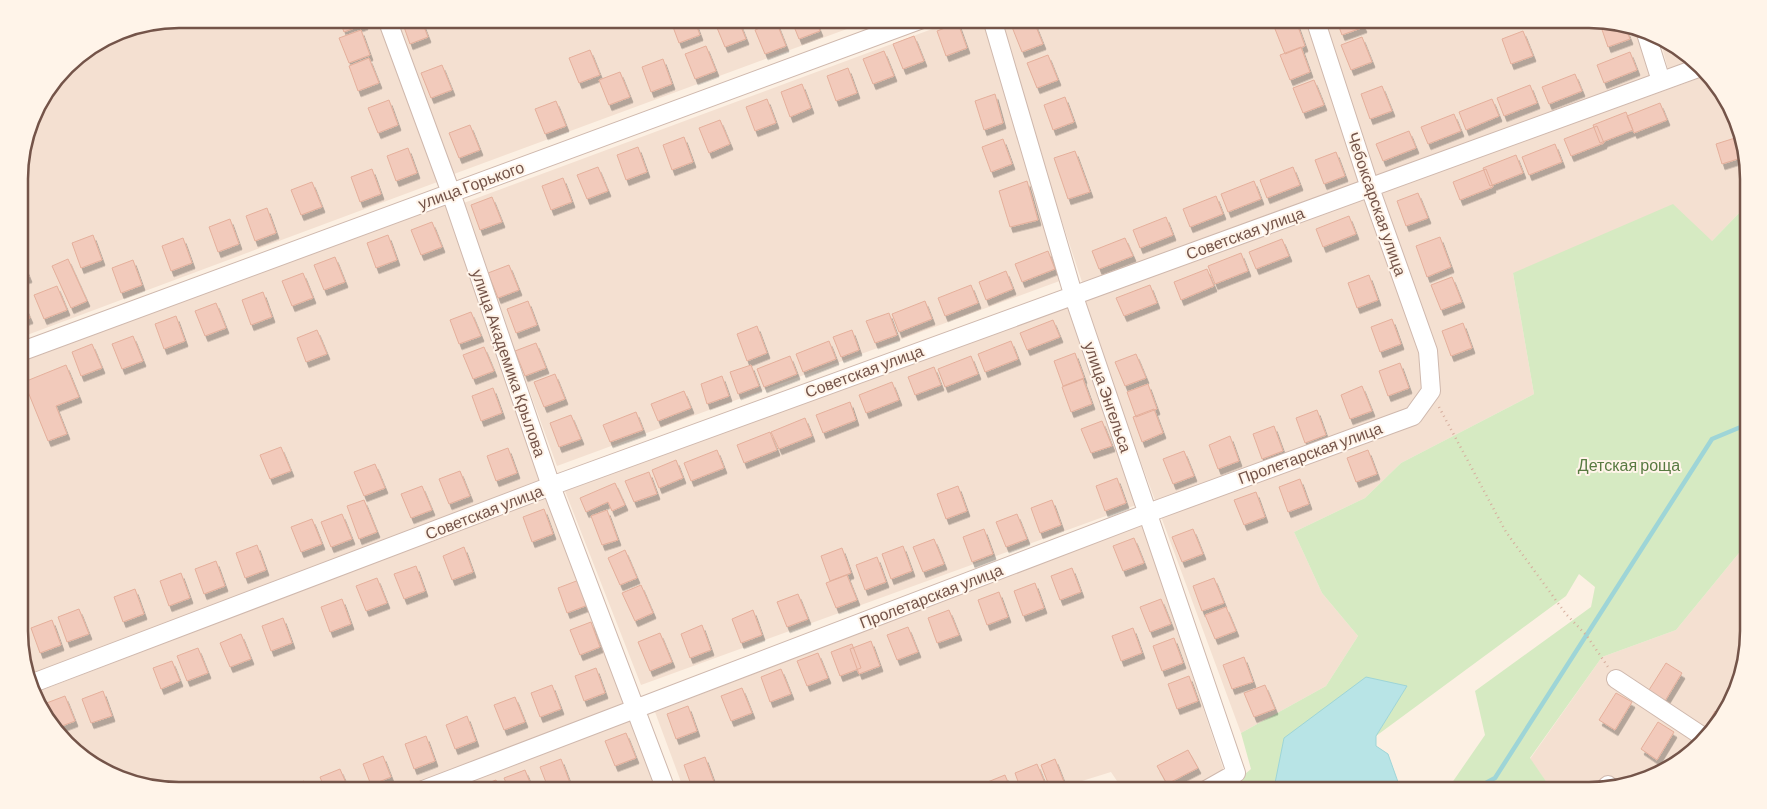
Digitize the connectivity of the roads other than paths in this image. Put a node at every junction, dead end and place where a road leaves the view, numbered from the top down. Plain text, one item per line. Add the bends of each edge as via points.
1 (390, 28) edge
2 (898, 28) edge
3 (995, 28) edge
4 (1317, 28) edge
5 (1648, 40) edge
6 (1693, 70) edge
7 (1661, 81) junction
8 (1370, 188) junction
9 (451, 193) junction
10 (1073, 294) junction
11 (28, 349) edge
12 (1431, 391) joint
13 (551, 486) junction
14 (1148, 513) junction
15 (1616, 679) road end
16 (37, 682) edge
17 (636, 709) junction
18 (1698, 734) edge
19 (1221, 781) edge
20 (445, 782) edge
21 (663, 782) edge

1 - 9 street, улица Академика Крылова
2 - 9 street, улица Горького
3 - 10 street, улица Энгельса
4 - 8 street, Чебоксарская улица
5 - 7 street
6 - 7 street, Советская улица
7 - 8 street, Советская улица
8 - 10 street, Советская улица
8 - 12 street, Чебоксарская улица via 1428,351
9 - 11 street, улица Горького
9 - 13 street, улица Академика Крылова
10 - 13 street, Советская улица
10 - 14 street, улица Энгельса
12 - 14 street, Пролетарская улица via 1413,416
13 - 16 street, Советская улица
13 - 17 street, улица Академика Крылова
14 - 17 street, Пролетарская улица
14 - 19 street, улица Энгельса via 1236,773
15 - 18 street
17 - 20 street, Пролетарская улица
17 - 21 street, улица Академика Крылова

